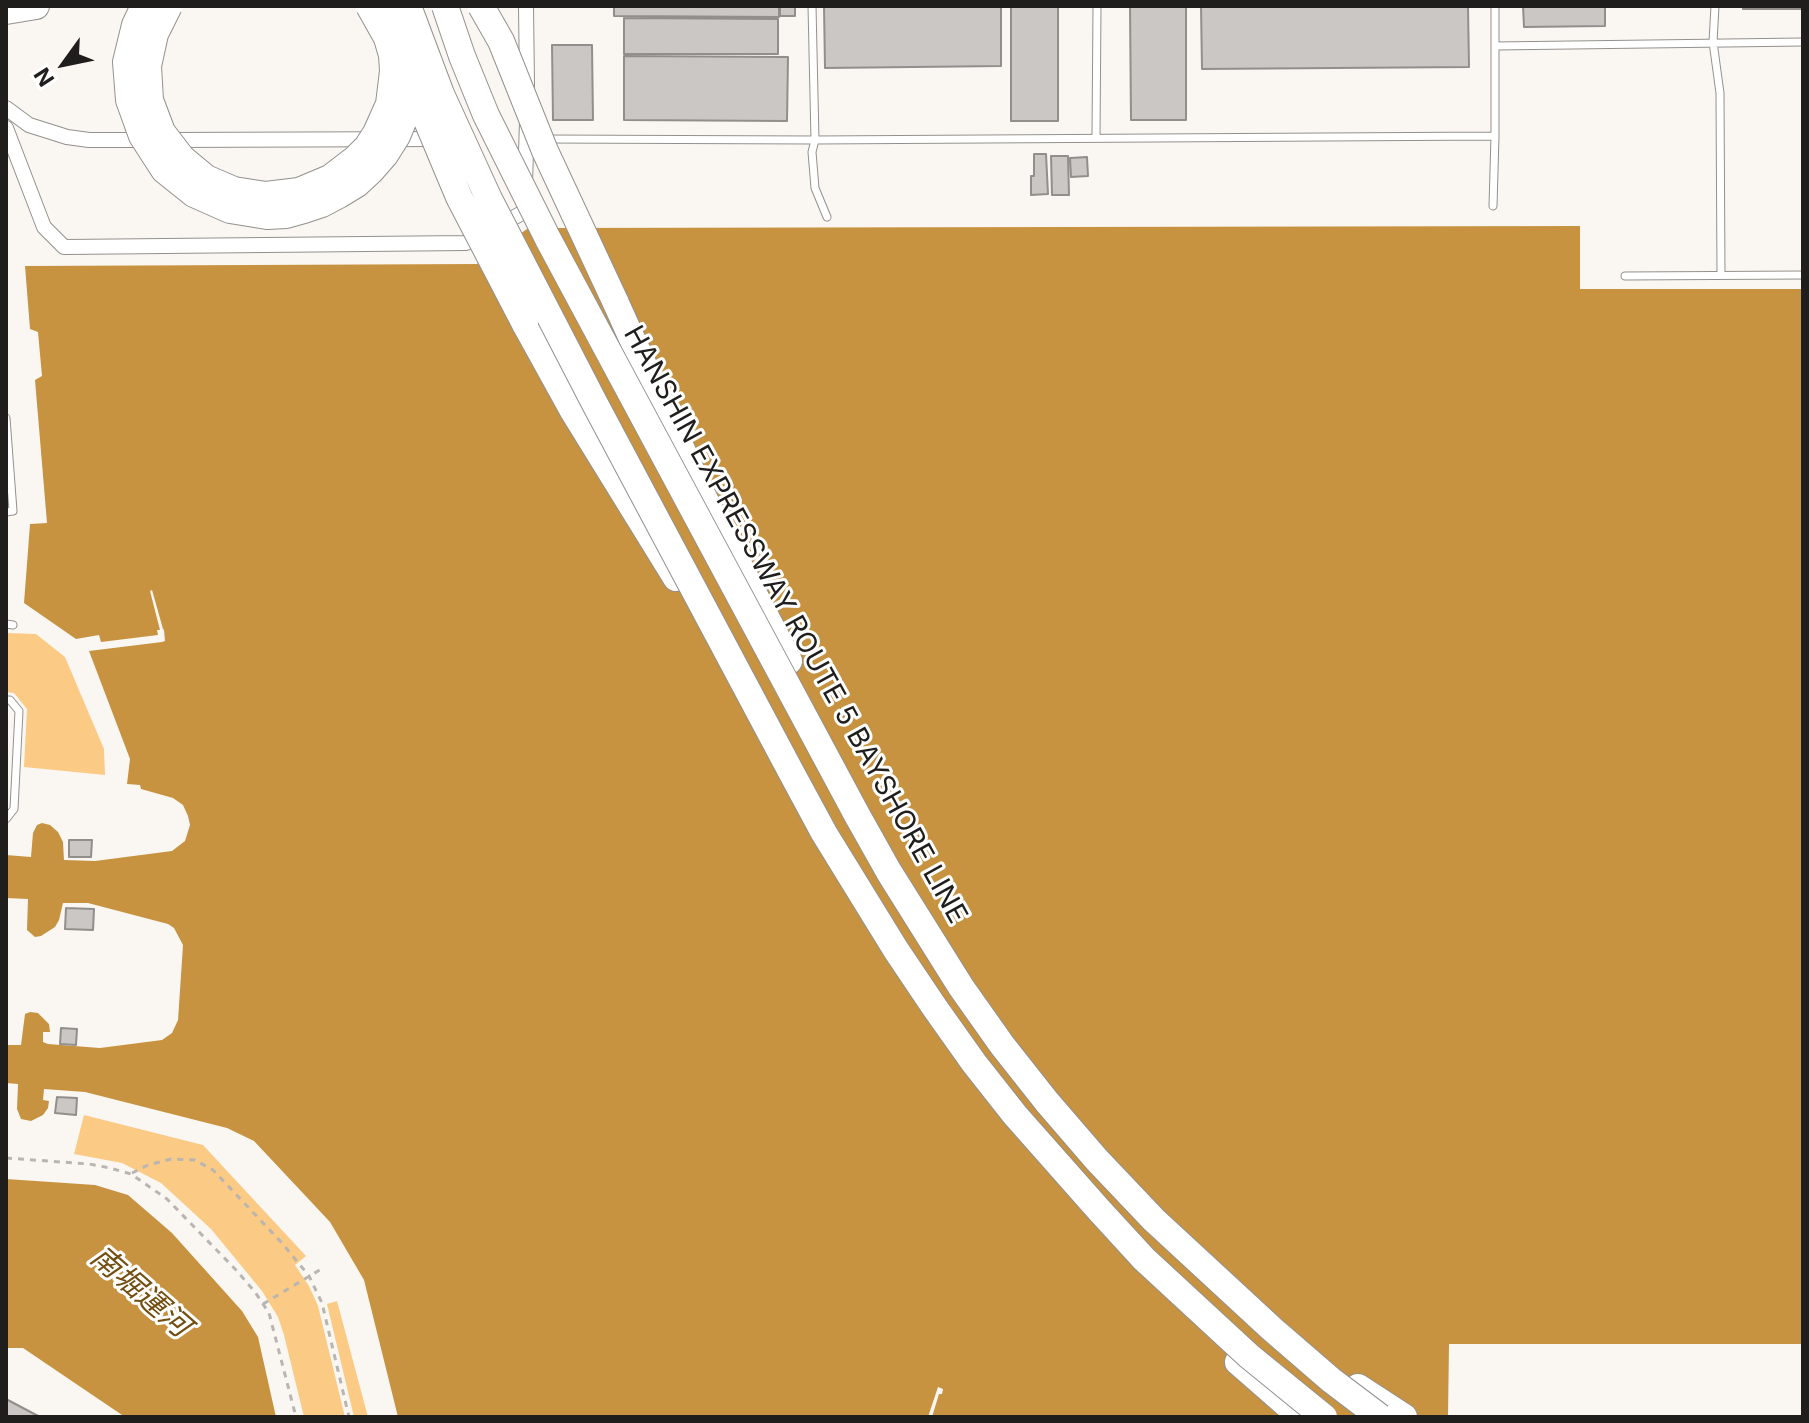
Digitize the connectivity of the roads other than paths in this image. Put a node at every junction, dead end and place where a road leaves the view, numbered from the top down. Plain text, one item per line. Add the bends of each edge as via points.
1 (144, 6) edge
2 (169, 6) edge
3 (371, 6) edge
4 (389, 6) edge
5 (408, 6) edge
6 (445, 6) edge
7 (481, 6) edge
8 (526, 6) edge
9 (812, 6) edge
10 (1097, 6) edge
11 (1495, 6) edge
12 (1715, 6) edge
13 (1713, 42) junction
14 (1803, 42) edge
15 (1495, 46) junction
16 (6, 108) edge
17 (6, 128) edge
18 (1495, 136) junction
19 (1096, 137) junction
20 (527, 138) junction
21 (815, 140) junction
22 (1493, 206) dead end
23 (827, 217) dead end
24 (1721, 275) junction
25 (1803, 275) edge
26 (1625, 276) dead end
27 (6, 418) edge
28 (6, 512) edge
29 (751, 695) junction
30 (6, 700) edge
31 (857, 815) junction
32 (6, 819) edge
33 (1144, 1259) junction
34 (1272, 1329) junction
35 (1301, 1417) edge
36 (1324, 1417) edge
37 (1380, 1417) edge
38 (1404, 1417) edge

1 - 4 highway, bridge via 129,43 126,81 134,119 152,154 194,194 230,210 267,216 322,204 357,184 397,136 411,77 405,40
2 - 3 highway, bridge via 148,66 150,100 162,132 206,178 266,195 299,191 330,178 376,133 389,104 393,71 387,38
3 - 29 highway, bridge via 392,37 459,197 559,386
5 - 29 highway, bridge via 483,186
6 - 31 highway, HANSHIN EXPRESSWAY ROUTE 5 BAYSHORE LINE, bridge via 515,176
7 - 31 highway, bridge via 703,496 812,707
8 - 20 street
9 - 21 lane
10 - 19 lane
11 - 15 lane
12 - 13 lane
13 - 14 lane
13 - 15 lane
13 - 24 lane via 1720,93
15 - 18 lane
16 - 20 street via 47,132 89,140
17 - 20 street via 44,227 64,247 466,243 524,212
18 - 19 lane
18 - 22 lane
19 - 21 lane
20 - 21 lane
21 - 23 lane via 815,188
24 - 25 lane
24 - 26 lane
27 - 28 lane via 13,511
29 - 33 highway, bridge via 832,846 935,1008 1015,1115
30 - 32 lane via 19,711 14,809
31 - 34 highway, HANSHIN EXPRESSWAY ROUTE 5 BAYSHORE LINE, bridge via 961,987 1047,1102 1154,1220
33 - 35 highway, bridge via 1185,1309
33 - 36 highway, bridge
34 - 37 highway, HANSHIN EXPRESSWAY ROUTE 5 BAYSHORE LINE, bridge
34 - 38 highway, bridge

